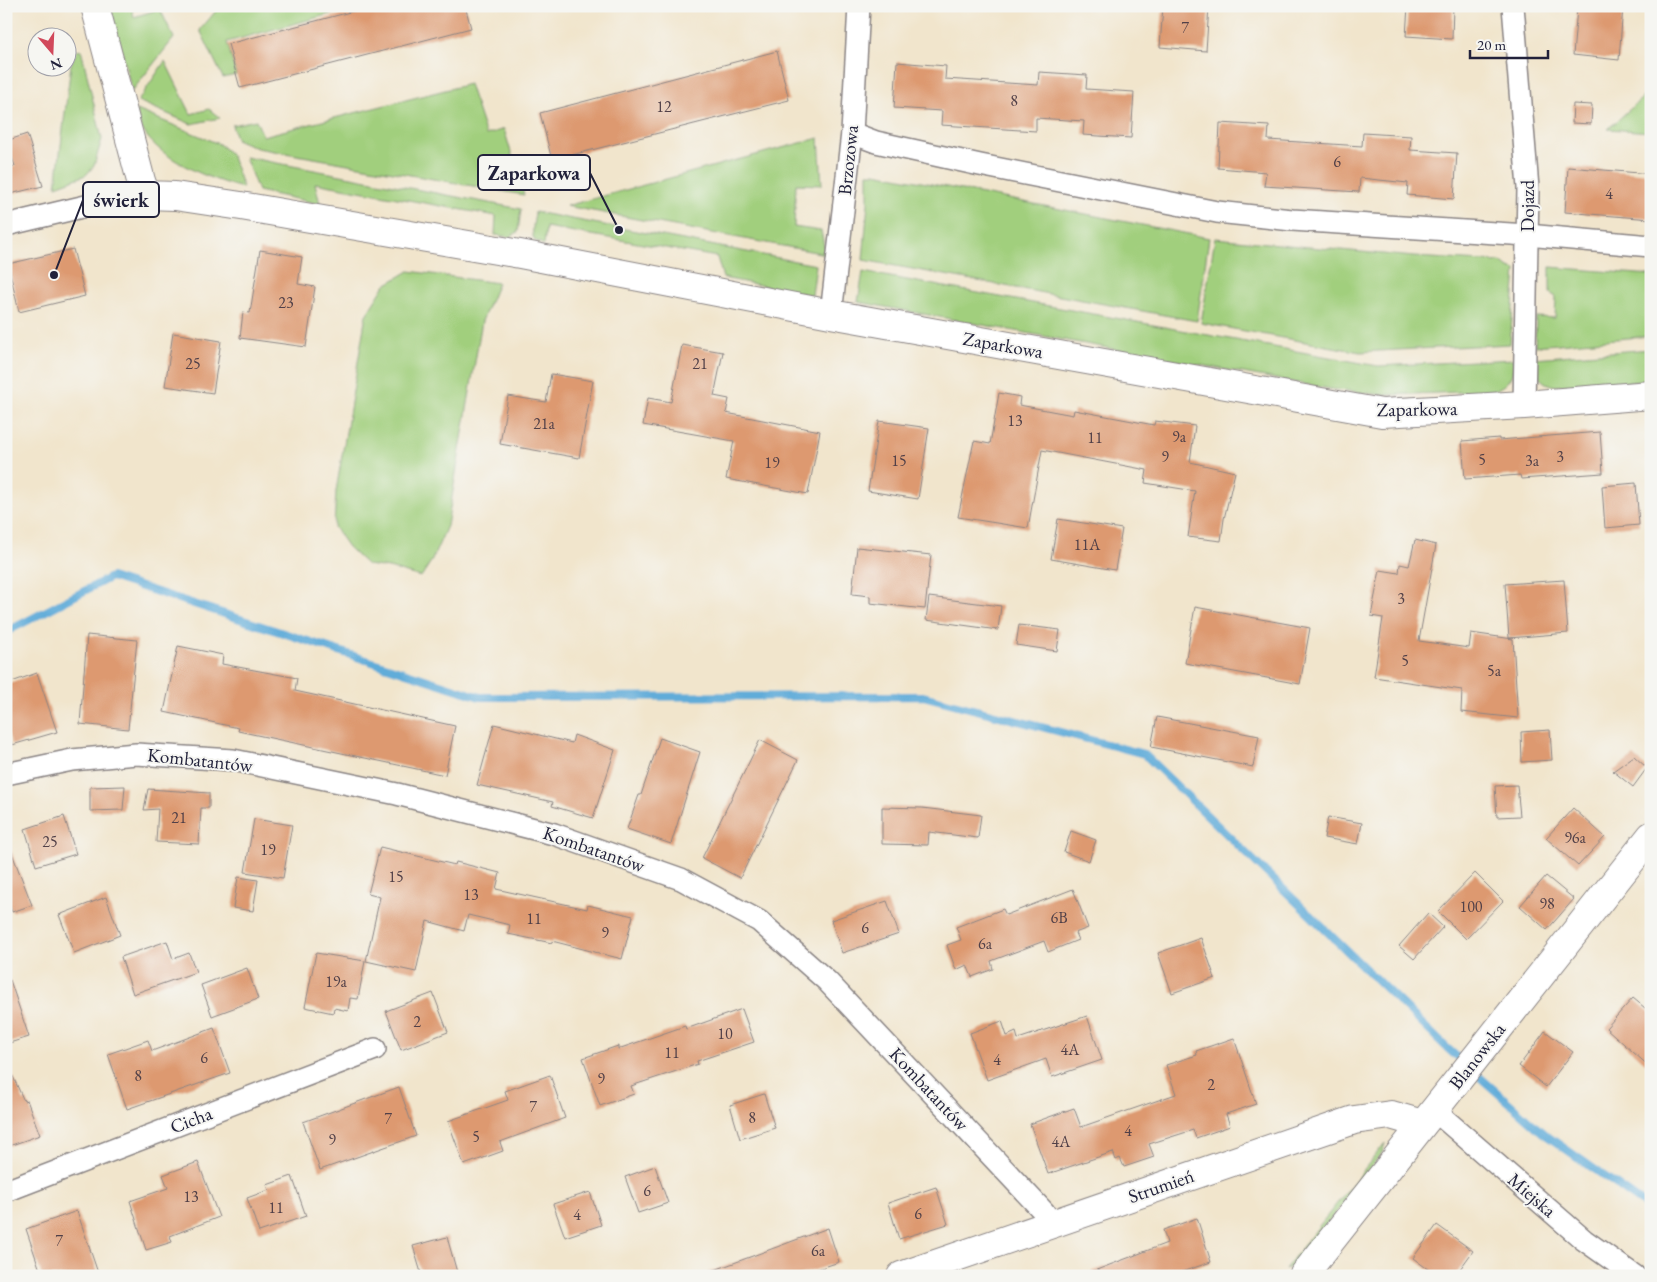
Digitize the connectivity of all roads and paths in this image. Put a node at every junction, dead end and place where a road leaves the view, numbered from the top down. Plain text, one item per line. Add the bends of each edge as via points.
1 (95, 6) edge
2 (858, 6) edge
3 (1513, 6) edge
4 (852, 133) junction
5 (146, 195) junction
6 (6, 225) edge
7 (1527, 235) junction
8 (1651, 246) edge
9 (830, 314) junction
10 (1651, 395) edge
11 (1524, 405) junction
12 (6, 774) edge
13 (1651, 836) edge
14 (375, 1049) dead end
15 (1428, 1117) junction
16 (6, 1191) edge
17 (1051, 1223) junction
18 (901, 1276) edge
19 (1302, 1276) edge
20 (1634, 1276) edge

1 - 5 street
2 - 4 street, Brzozowa
3 - 7 street, Dojazd via 1528,188
4 - 7 street via 876,142 1217,212
4 - 9 street, Brzozowa
5 - 6 street, Zaparkowa
5 - 9 street, Zaparkowa via 233,204 520,254
7 - 8 street
7 - 11 street, Dojazd
9 - 11 street, Zaparkowa via 1382,413
10 - 11 street, Zaparkowa
12 - 17 street, Kombatantów via 72,760 136,754 233,760 397,794 554,834 681,879 759,921 827,981
13 - 15 street, Blanowska
14 - 16 street, Cicha
15 - 17 street, Strumień via 1392,1114 1354,1120
15 - 19 street, Blanowska
15 - 20 street, Miejska
17 - 18 street, Strumień

